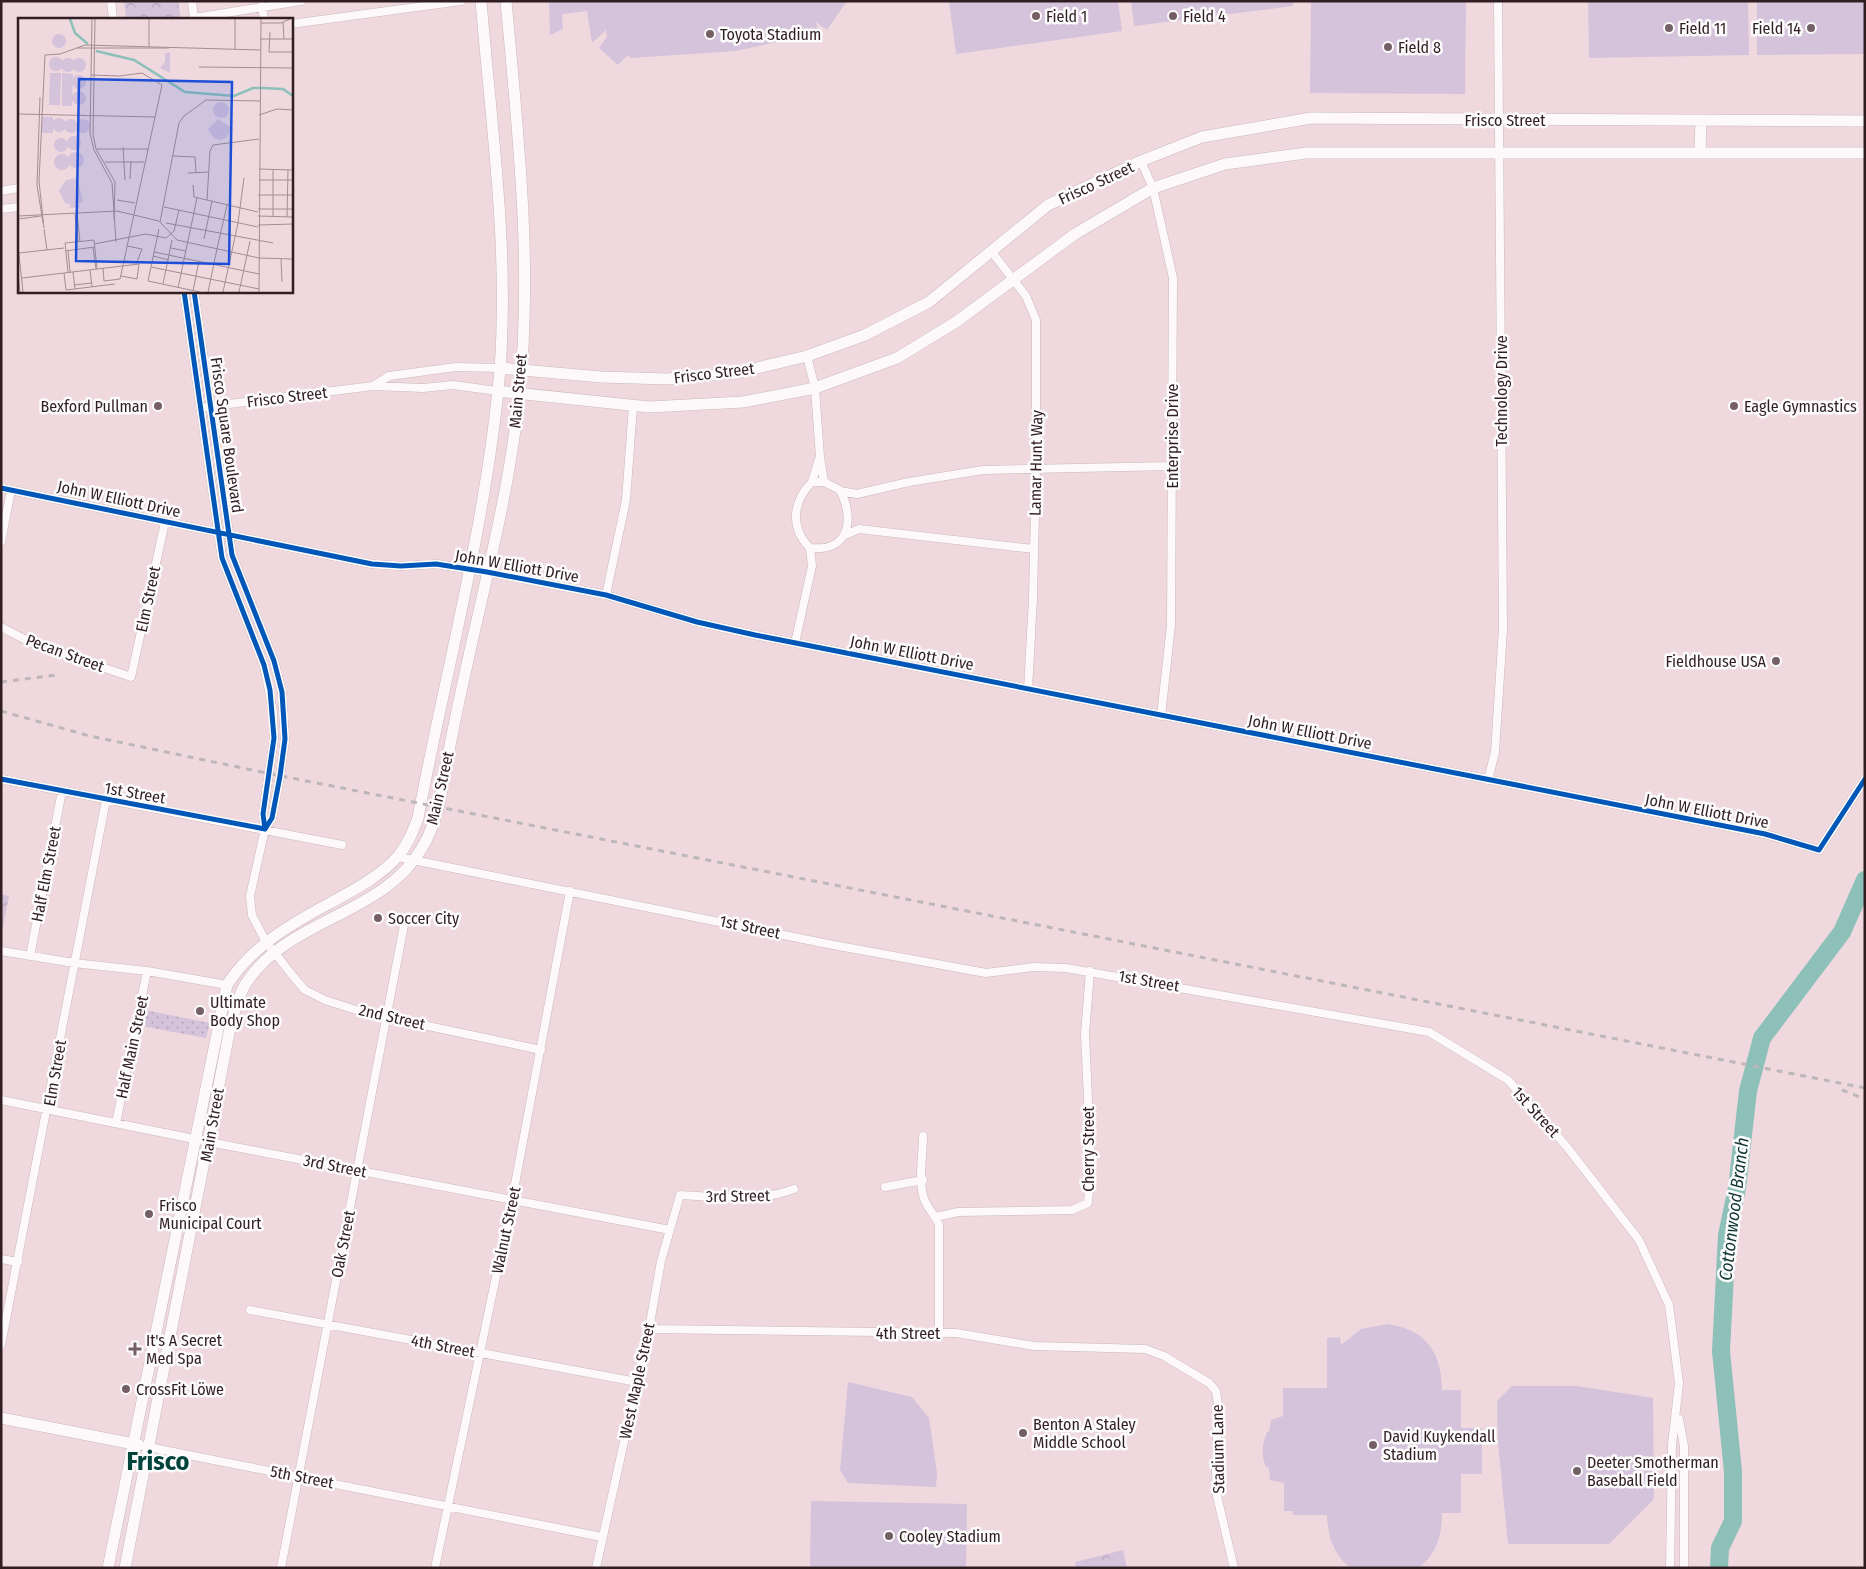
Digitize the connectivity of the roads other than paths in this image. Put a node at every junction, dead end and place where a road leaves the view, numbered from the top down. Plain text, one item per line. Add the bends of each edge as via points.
1 (111, 1) edge
2 (192, 1) edge
3 (301, 1) edge
4 (461, 1) edge
5 (481, 1) edge
6 (506, 1) edge
7 (1498, 1) edge
8 (262, 6) junction
9 (113, 18) edge
10 (194, 18) edge
11 (264, 18) edge
12 (292, 24) edge
13 (1701, 120) junction
14 (1500, 121) junction
15 (1865, 122) edge
16 (1700, 152) junction
17 (1501, 153) junction
18 (1865, 153) edge
19 (1141, 161) junction
20 (18, 188) edge
21 (1152, 188) junction
22 (1, 191) edge
23 (18, 207) edge
24 (1, 209) edge
25 (991, 251) junction
26 (1012, 279) junction
27 (184, 292) edge
28 (194, 292) edge
29 (807, 356) junction
30 (500, 368) junction
31 (521, 370) junction
32 (372, 386) junction
33 (816, 388) junction
34 (497, 391) junction
35 (519, 394) junction
36 (210, 406) junction
37 (633, 406) junction
38 (200, 407) junction
39 (820, 457) junction
40 (1172, 466) junction
41 (1036, 468) junction
42 (812, 482) junction
43 (824, 482) junction
44 (1, 488) edge
45 (11, 490) junction
46 (840, 491) junction
47 (857, 494) junction
48 (846, 505) junction
49 (848, 516) junction
50 (165, 522) junction
51 (859, 529) junction
52 (218, 531) junction
53 (228, 533) junction
54 (845, 535) junction
55 (1, 542) edge
56 (810, 548) junction
57 (1034, 549) junction
58 (824, 550) junction
59 (812, 566) junction
60 (469, 569) junction
61 (487, 572) junction
62 (606, 595) junction
63 (1, 627) edge
64 (795, 643) junction
65 (131, 677) joint
66 (1028, 689) junction
67 (1161, 716) junction
68 (1, 779) edge
69 (1865, 779) edge
70 (1488, 780) junction
71 (62, 791) junction
72 (106, 800) junction
73 (265, 829) junction
74 (342, 845) dead end
75 (398, 856) junction
76 (415, 860) junction
77 (570, 891) junction
78 (405, 920) dead end
79 (266, 942) junction
80 (1, 951) edge
81 (274, 953) junction
82 (30, 956) junction
83 (74, 963) junction
84 (147, 971) junction
85 (1090, 971) junction
86 (227, 985) junction
87 (386, 1017) junction
88 (541, 1050) junction
89 (1, 1100) edge
90 (48, 1109) junction
91 (116, 1123) junction
92 (924, 1136) dead end
93 (195, 1139) junction
94 (209, 1142) junction
95 (358, 1169) junction
96 (922, 1180) junction
97 (885, 1187) dead end
98 (794, 1189) dead end
99 (680, 1195) joint
100 (512, 1200) junction
101 (936, 1217) junction
102 (670, 1230) junction
103 (1, 1258) edge
104 (18, 1262) junction
105 (250, 1310) dead end
106 (327, 1324) junction
107 (649, 1329) junction
108 (939, 1333) junction
109 (1, 1344) edge
110 (479, 1353) junction
111 (1164, 1356) joint
112 (637, 1382) junction
113 (1677, 1413) junction
114 (1, 1418) edge
115 (132, 1443) junction
116 (148, 1447) junction
117 (299, 1477) junction
118 (448, 1507) junction
119 (602, 1538) junction
120 (108, 1568) edge
121 (126, 1568) edge
122 (281, 1568) edge
123 (435, 1568) edge
124 (596, 1568) edge
125 (1234, 1568) edge
126 (1670, 1568) edge
127 (1684, 1568) edge

1 - 9 street
2 - 10 street
3 - 8 street
4 - 12 street
5 - 30 main road, Main Street via 502,257
6 - 31 main road, Main Street via 523,197
7 - 14 street, Technology Drive
8 - 10 street
8 - 11 street
13 - 14 main road, Frisco Street
13 - 15 main road, Frisco Street
13 - 16 main road
14 - 17 street, Technology Drive
14 - 19 main road, Frisco Street via 1311,118 1202,137
16 - 17 main road, Frisco Street
16 - 18 main road, Frisco Street
17 - 21 main road, Frisco Street via 1306,153 1225,164
17 - 70 street, Technology Drive via 1503,628 1495,752
19 - 21 street, Enterprise Drive
19 - 25 main road, Frisco Street via 1048,205
20 - 22 street
21 - 26 main road, Frisco Street via 1074,234
21 - 40 street, Enterprise Drive via 1173,278
23 - 24 street
25 - 26 street, Lamar Hunt Way
25 - 29 main road, Frisco Street via 929,302 865,335
26 - 33 main road, Frisco Street via 956,322 897,358
26 - 41 street, Lamar Hunt Way via 1026,296 1036,320
27 - 38 street, Frisco Square Boulevard
28 - 36 street, Frisco Square Boulevard
29 - 31 main road, Frisco Street via 736,373 667,379
29 - 33 street
30 - 31 main road, Frisco Street
30 - 32 street, Frisco Street via 456,367 389,376
30 - 34 main road, Main Street
31 - 35 main road, Main Street
32 - 34 street, Frisco Street via 453,386
32 - 36 street, Frisco Street
33 - 37 main road, Frisco Street via 743,402
33 - 39 street
34 - 35 main road, Frisco Street
34 - 60 main road, Main Street
35 - 37 main road, Frisco Street
35 - 61 main road, Main Street via 509,473
36 - 38 street, Frisco Street
36 - 53 street, Frisco Square Boulevard
37 - 62 street via 626,500
38 - 52 street, Frisco Square Boulevard
39 - 42 street
39 - 43 street
40 - 41 street
40 - 67 street, Enterprise Drive via 1171,625
41 - 47 street via 983,470
41 - 57 street, Lamar Hunt Way
42 - 43 street
42 - 56 street via 803,491 794,516 801,539
43 - 46 street
44 - 45 street, John W Elliott Drive
45 - 50 street, John W Elliott Drive
45 - 55 street
46 - 47 street
46 - 48 street
47 - 48 street
48 - 49 street
49 - 51 street
49 - 54 street
50 - 52 street, John W Elliott Drive
50 - 65 street, Elm Street
51 - 54 street
51 - 57 street
52 - 53 street, John W Elliott Drive
52 - 73 street, Frisco Square Boulevard via 222,558 264,665 270,690 274,738 263,814
53 - 60 street, John W Elliott Drive via 372,564 436,564
53 - 73 street, Frisco Square Boulevard via 232,555 274,662 282,692 285,739 272,818
54 - 58 street
56 - 58 street
56 - 59 street
57 - 66 street, Lamar Hunt Way
58 - 59 street
59 - 64 street
60 - 61 street, John W Elliott Drive
60 - 75 main road, Main Street via 418,818
61 - 62 street, John W Elliott Drive
61 - 76 main road, Main Street via 439,807 430,833
62 - 64 street, John W Elliott Drive via 697,622
63 - 65 street, Pecan Street via 32,643
64 - 66 street, John W Elliott Drive
66 - 67 street, John W Elliott Drive
67 - 70 street, John W Elliott Drive
68 - 71 street, 1st Street
69 - 70 street, John W Elliott Drive via 1819,850 1765,834
71 - 72 street, 1st Street
71 - 82 street, Half Elm Street
72 - 73 street, 1st Street
72 - 83 street, Elm Street
73 - 74 street, 1st Street
73 - 79 street, Frisco Square Boulevard via 249,903
75 - 76 street, 1st Street
75 - 79 main road, Main Street via 355,889
76 - 77 street, 1st Street
76 - 81 main road, Main Street via 392,882
77 - 85 street, 1st Street via 986,973 1033,968
77 - 88 street, Walnut Street
78 - 87 street, Oak Street
79 - 81 street, 2nd Street
79 - 86 main road, Main Street via 242,964
80 - 82 street
81 - 87 street, 2nd Street via 305,990 325,1000
81 - 94 main road, Main Street via 244,986 236,1004
82 - 83 street
83 - 84 street
83 - 90 street, Elm Street
84 - 86 street
84 - 91 street, Half Main Street
85 - 101 street, Cherry Street via 1085,1034 1091,1162 1088,1203 1072,1210 958,1212
85 - 113 street, 1st Street via 1428,1032 1508,1080 1573,1154 1640,1240 1669,1305 1679,1383
86 - 93 main road, Main Street
87 - 88 street, 2nd Street
87 - 95 street, Oak Street
88 - 100 street, Walnut Street
89 - 90 street, 3rd Street
90 - 91 street, 3rd Street
90 - 104 street, Elm Street
91 - 93 street, 3rd Street
92 - 96 street
93 - 94 street, 3rd Street
93 - 115 main road, Main Street
94 - 95 street, 3rd Street
94 - 116 main road, Main Street
95 - 100 street, 3rd Street
95 - 106 street, Oak Street
96 - 97 street
96 - 101 street via 928,1210
98 - 99 street, 3rd Street via 776,1196 751,1199
99 - 102 street, West Maple Street
100 - 102 street, 3rd Street
100 - 110 street, Walnut Street
101 - 108 street via 940,1246
102 - 107 street, West Maple Street
103 - 104 street
104 - 109 street, Elm Street
105 - 106 street, 4th Street
106 - 110 street, 4th Street
106 - 117 street, Oak Street
107 - 108 street, 4th Street
107 - 112 street, West Maple Street
108 - 111 street, 4th Street via 1034,1346 1145,1349
110 - 112 street, 4th Street
110 - 118 street, Walnut Street
111 - 125 street, Stadium Lane via 1209,1383 1216,1391 1217,1496
112 - 119 street, West Maple Street
113 - 126 street, 1st Street via 1672,1445
113 - 127 street, 1st Street via 1684,1446
114 - 115 main road, 5th Street
115 - 116 main road, 5th Street
115 - 120 main road, Main Street
116 - 117 street, 5th Street
116 - 121 main road, Main Street
117 - 118 street, 5th Street
117 - 122 street, Oak Street
118 - 119 street, 5th Street
118 - 123 street, Walnut Street
119 - 124 street, West Maple Street

